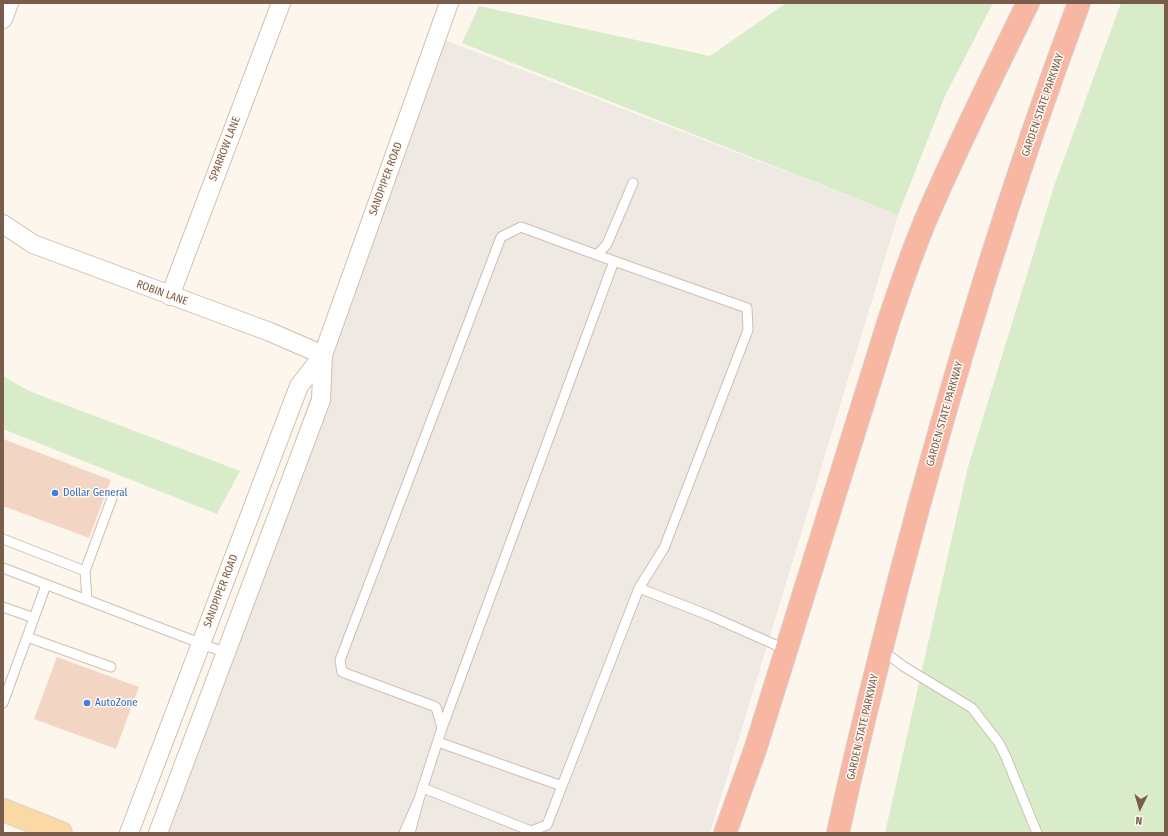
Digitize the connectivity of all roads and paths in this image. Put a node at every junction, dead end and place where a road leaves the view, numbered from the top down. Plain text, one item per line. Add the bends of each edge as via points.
1 (9, 3) edge
2 (281, 3) edge
3 (448, 3) edge
4 (1028, 3) edge
5 (1079, 3) edge
6 (3, 19) edge
7 (633, 184) dead end
8 (3, 224) edge
9 (597, 255) junction
10 (614, 261) junction
11 (170, 296) junction
12 (323, 355) junction
13 (112, 498) dead end
14 (3, 539) edge
15 (3, 568) edge
16 (85, 571) junction
17 (46, 585) junction
18 (639, 588) junction
19 (87, 600) junction
20 (3, 606) edge
21 (34, 618) junction
22 (27, 637) junction
23 (201, 644) junction
24 (787, 650) junction
25 (881, 650) junction
26 (226, 653) junction
27 (111, 667) dead end
28 (3, 703) edge
29 (442, 728) junction
30 (438, 742) junction
31 (562, 786) junction
32 (422, 788) junction
33 (419, 799) junction
34 (3, 810) edge
35 (61, 833) edge
36 (129, 833) edge
37 (158, 833) edge
38 (404, 833) edge
39 (410, 833) edge
40 (725, 833) edge
41 (838, 833) edge
42 (1037, 833) edge

1 - 6 street
2 - 11 street, SPARROW LANE
3 - 12 street, SANDPIPER ROAD
4 - 24 highway via 977,107 908,263
5 - 25 highway, GARDEN STATE PARKWAY via 1008,208 950,395
7 - 9 lane via 607,244
8 - 11 street, ROBIN LANE via 33,244
9 - 10 lane
9 - 29 lane via 521,227 501,237 340,660 342,672 436,707
10 - 18 lane via 747,308 748,330 664,548
10 - 29 lane
11 - 12 street, ROBIN LANE via 270,332
12 - 23 street, SANDPIPER ROAD via 299,386
12 - 26 street, SANDPIPER ROAD via 321,400
13 - 16 lane
14 - 16 lane
15 - 17 lane
16 - 19 lane
17 - 19 lane
17 - 21 lane
18 - 24 lane
18 - 31 lane
19 - 23 lane
20 - 21 lane
21 - 22 lane
22 - 27 lane
22 - 28 lane
23 - 26 lane
23 - 36 street, SANDPIPER ROAD
24 - 40 highway via 756,750
25 - 41 highway, GARDEN STATE PARKWAY
25 - 42 lane via 972,708 999,743
26 - 37 street, SANDPIPER ROAD
29 - 30 lane
30 - 31 lane
30 - 32 lane
31 - 32 lane via 547,826 531,831
32 - 33 lane
33 - 38 lane
33 - 39 lane
34 - 35 main road

